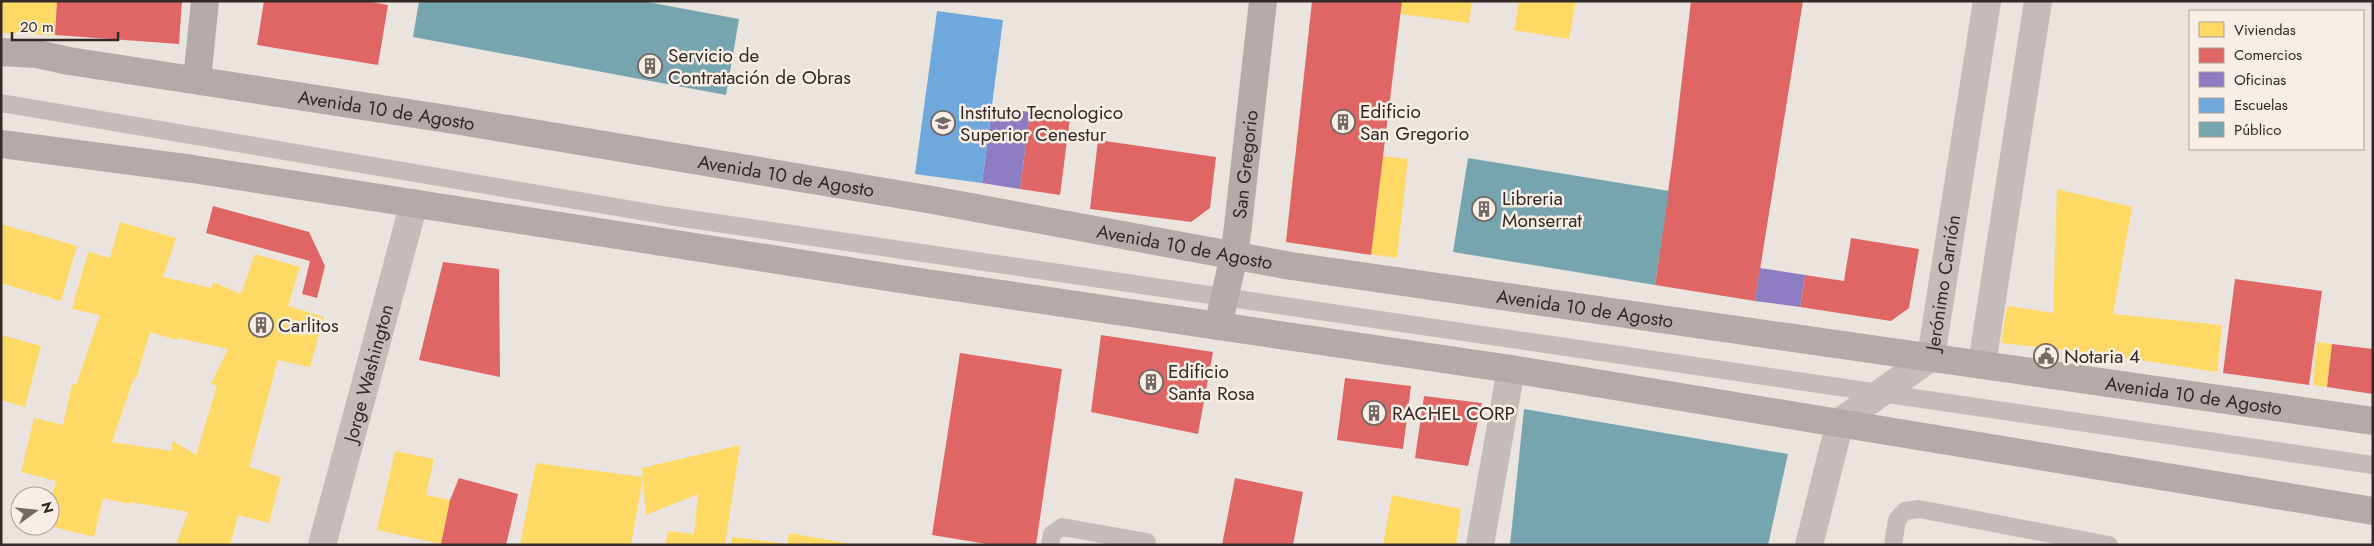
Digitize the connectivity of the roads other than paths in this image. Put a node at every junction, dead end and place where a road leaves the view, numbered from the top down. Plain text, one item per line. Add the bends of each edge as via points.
1 (206, 1) edge
2 (1263, 1) edge
3 (1987, 1) edge
4 (2038, 1) edge
5 (1, 52) edge
6 (197, 80) junction
7 (1, 103) edge
8 (1, 144) edge
9 (414, 203) junction
10 (1234, 256) junction
11 (1225, 297) junction
12 (1218, 326) junction
13 (1931, 357) junction
14 (1982, 364) junction
15 (1511, 368) junction
16 (1881, 393) junction
17 (2373, 421) edge
18 (1840, 422) junction
19 (2373, 465) edge
20 (2373, 511) edge
21 (1147, 542) dead end
22 (322, 545) edge
23 (1050, 545) edge
24 (1480, 545) edge
25 (1809, 545) edge
26 (1892, 545) edge
27 (2110, 545) edge

1 - 6 street
2 - 10 street, San Gregorio
3 - 13 street, Jerónimo Carrión
4 - 14 street
5 - 6 main road, Avenida 10 de Agosto via 37,54
6 - 10 main road, Avenida 10 de Agosto via 446,118 927,199
7 - 11 lane via 669,216
8 - 9 main road
9 - 12 main road
9 - 22 street, Jorge Washington
10 - 11 street, San Gregorio
10 - 13 main road, Avenida 10 de Agosto
11 - 12 street, San Gregorio
11 - 16 lane
12 - 15 main road
13 - 14 main road, Avenida 10 de Agosto
13 - 16 street, Jerónimo Carrión
14 - 17 main road, Avenida 10 de Agosto
15 - 18 main road
15 - 24 street
16 - 18 street, Jerónimo Carrión
16 - 19 lane
18 - 20 main road
18 - 25 street
21 - 23 lane via 1062,527 1052,534
26 - 27 lane via 1897,520 1905,511 1919,509

